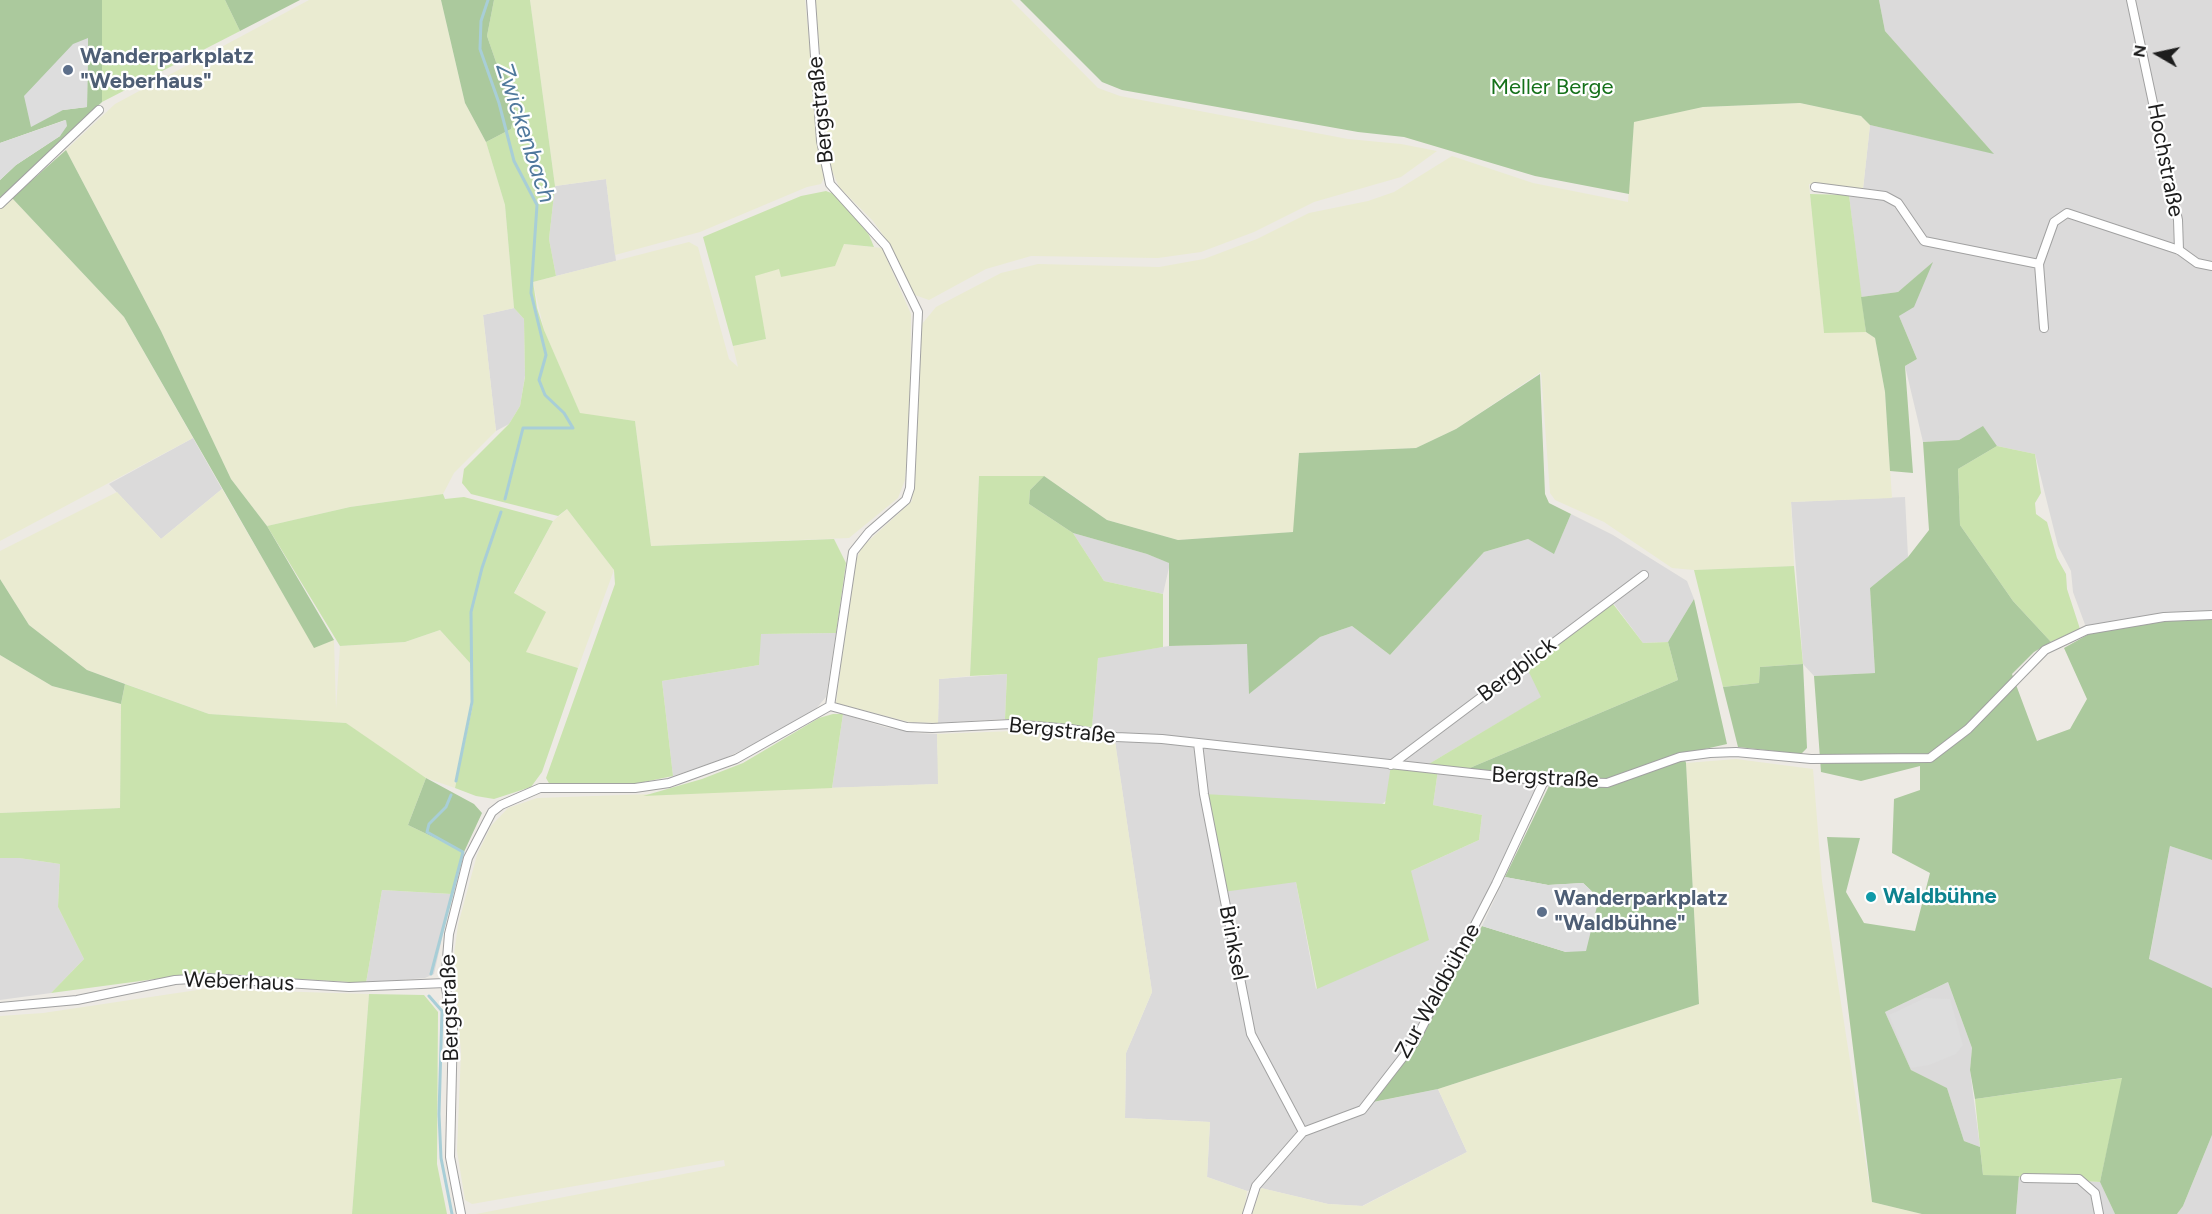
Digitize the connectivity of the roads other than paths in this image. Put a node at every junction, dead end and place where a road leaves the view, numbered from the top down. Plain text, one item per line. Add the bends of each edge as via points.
1 (811, 0) edge
2 (2131, 0) edge
3 (99, 110) dead end
4 (1815, 187) dead end
5 (0, 204) edge
6 (2179, 250) junction
7 (2039, 264) junction
8 (2212, 267) edge
9 (2044, 328) dead end
10 (1644, 575) dead end
11 (2212, 615) edge
12 (830, 706) junction
13 (1198, 743) junction
14 (1391, 765) junction
15 (1544, 781) junction
16 (445, 983) junction
17 (0, 1007) edge
18 (1303, 1132) junction
19 (2025, 1178) dead end
20 (461, 1214) edge
21 (1247, 1214) edge
22 (2099, 1214) edge

1 - 12 street, Bergstraße via 821,141 830,184 886,246 918,312 910,488 906,500 868,532 853,552
2 - 6 street, Hochstraße via 2178,220
3 - 5 street
4 - 7 street via 1885,196 1898,203 1924,242
6 - 7 street via 2067,213 2054,222
6 - 8 street via 2196,263
7 - 9 street
10 - 14 street, Bergblick
11 - 15 street, Bergstraße via 2164,617 2087,630 2045,650 1968,729 1930,758 1811,759 1710,753 1680,757 1607,783
12 - 13 street, Bergstraße via 907,727 1011,724
12 - 16 street, Bergstraße via 736,759 669,783 635,788 540,788 501,805 492,812 468,858 448,934
13 - 14 street, Bergstraße
13 - 18 street, Brinksel via 1204,794 1251,1034
14 - 15 street, Bergstraße
15 - 18 street, Zur Waldbühne via 1414,1043 1362,1110
16 - 17 street, Weberhaus via 349,987 208,978 175,980 76,1000
16 - 20 street, Bergstraße via 453,1026 450,1157
18 - 21 street, Zur Waldbühne via 1256,1186
19 - 22 street via 2079,1179 2095,1194

